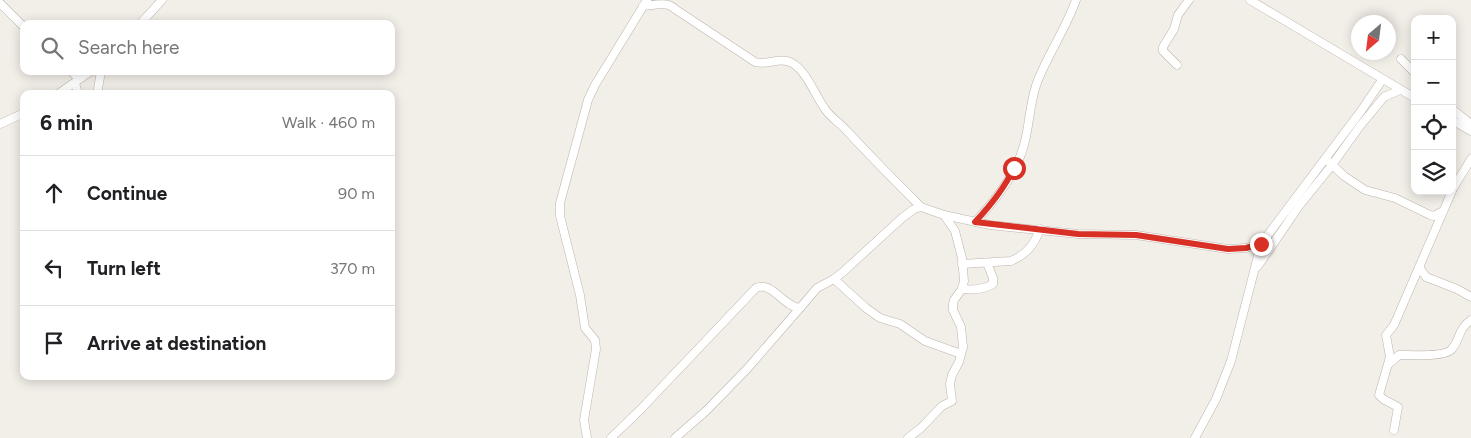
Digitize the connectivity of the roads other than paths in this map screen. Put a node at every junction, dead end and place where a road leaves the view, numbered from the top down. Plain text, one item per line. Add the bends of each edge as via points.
1 (162, 0) edge
2 (1076, 0) edge
3 (1189, 0) edge
4 (1250, 0) edge
5 (0, 3) edge
6 (645, 3) edge
7 (144, 20) edge
8 (20, 23) edge
9 (1401, 59) dead end
10 (1177, 66) dead end
11 (1411, 69) edge
12 (73, 75) edge
13 (85, 75) edge
14 (100, 75) edge
15 (77, 81) junction
16 (1385, 81) junction
17 (64, 90) edge
18 (78, 90) edge
19 (98, 90) edge
20 (1400, 90) junction
21 (1411, 96) edge
22 (1384, 97) junction
23 (1456, 113) edge
24 (20, 115) edge
25 (1456, 122) edge
26 (0, 124) edge
27 (1471, 128) edge
28 (1325, 158) junction
29 (1471, 158) edge
30 (1332, 165) junction
31 (1456, 184) edge
32 (1450, 195) edge
33 (921, 207) junction
34 (1443, 211) junction
35 (944, 215) junction
36 (975, 222) junction
37 (1040, 229) junction
38 (1261, 244) junction
39 (987, 263) junction
40 (962, 264) junction
41 (1419, 267) junction
42 (1255, 270) junction
43 (834, 280) junction
44 (962, 288) junction
45 (1471, 297) edge
46 (800, 308) junction
47 (1471, 320) edge
48 (961, 354) junction
49 (1389, 364) junction
50 (1394, 430) dead end
51 (587, 438) edge
52 (611, 438) edge
53 (675, 438) edge
54 (908, 438) edge
55 (1195, 438) edge

1 - 7 street
2 - 36 street via 1038,80 1025,143 1014,168 1004,187
3 - 10 street via 1163,46
4 - 16 street
5 - 8 street
6 - 33 street via 674,6 755,62 780,60 794,63 811,84 825,110
6 - 51 street via 594,85 560,203 585,328 595,340 584,420
9 - 11 street
12 - 15 street
13 - 15 street
14 - 19 street
15 - 17 street
15 - 18 street
16 - 20 street
16 - 22 street
16 - 28 street
20 - 21 street
20 - 22 street
22 - 30 street
23 - 27 street
24 - 26 street
25 - 27 street
28 - 30 street
28 - 38 street
29 - 31 street
30 - 34 street via 1365,190 1395,198 1430,215
30 - 42 street
32 - 34 street
33 - 35 street
33 - 43 street via 902,218
34 - 41 street
35 - 36 street
35 - 40 street via 956,231
36 - 37 street
37 - 38 street via 1078,234 1136,235 1228,249
37 - 39 street via 1025,254 1011,261
38 - 42 street
39 - 40 street
39 - 44 street via 994,278 993,284 975,289
40 - 44 street
41 - 45 street via 1426,277
41 - 49 street via 1394,325 1386,335
42 - 55 street via 1231,362
43 - 46 street via 817,288
43 - 48 street via 880,318 900,324 925,341
44 - 48 street via 953,304 961,326
46 - 52 street via 790,306 766,287 756,288
46 - 53 street via 706,411
47 - 49 street via 1464,325 1451,350 1429,355 1399,355
48 - 54 street via 950,384 952,402 942,406
49 - 50 street via 1379,395 1398,407

